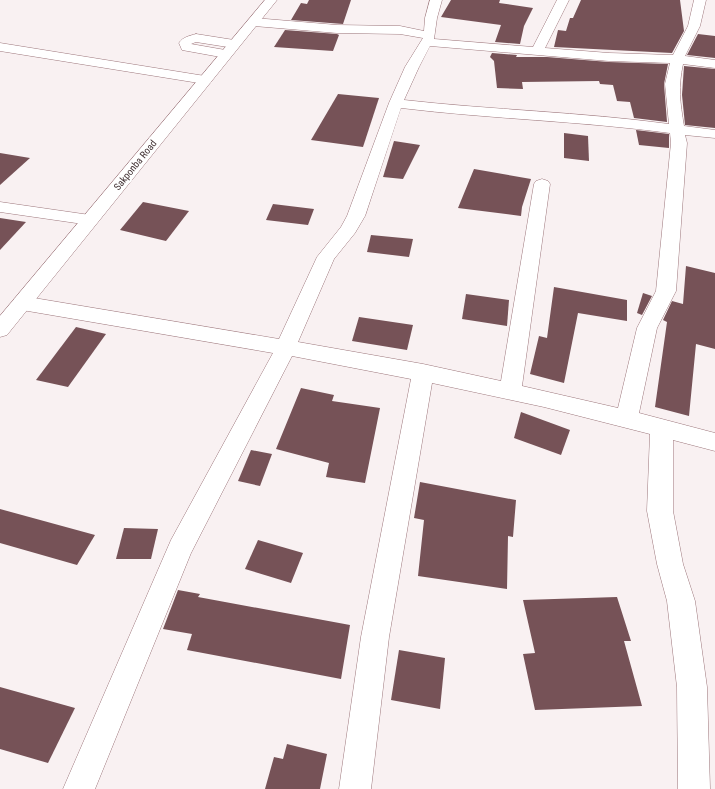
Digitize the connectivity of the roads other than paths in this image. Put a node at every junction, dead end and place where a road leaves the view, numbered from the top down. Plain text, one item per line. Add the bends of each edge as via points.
1 (271, 0) edge
2 (436, 0) edge
3 (563, 0) edge
4 (703, 4) edge
5 (254, 22) junction
6 (428, 39) junction
7 (0, 47) edge
8 (538, 50) junction
9 (677, 59) junction
10 (715, 64) edge
11 (205, 80) junction
12 (396, 103) junction
13 (678, 128) junction
14 (715, 134) edge
15 (542, 184) dead end
16 (0, 207) edge
17 (90, 220) junction
18 (22, 303) junction
19 (0, 330) edge
20 (286, 347) junction
21 (423, 372) junction
22 (510, 391) junction
23 (628, 417) junction
24 (662, 427) junction
25 (715, 442) edge
26 (79, 789) edge
27 (355, 789) edge
28 (694, 789) edge

1 - 5 street, Sakponba Road
2 - 6 street
3 - 8 street
4 - 9 street
5 - 6 street via 337,29 400,30
5 - 11 street, Sakponba Road
6 - 8 street
6 - 12 street
7 - 11 street
8 - 9 street via 609,57
9 - 10 street
9 - 13 street via 672,95
11 - 17 street, Sakponba Road
12 - 13 street via 471,112 558,116
12 - 20 street via 356,216 322,264
13 - 14 street
13 - 23 street via 679,143 666,291 647,328
15 - 22 street
16 - 17 street
17 - 18 street, Sakponba Road
18 - 19 street, Sakponba Road
18 - 20 street
20 - 21 street
20 - 26 street via 180,548
21 - 22 street
21 - 27 street via 375,637
22 - 23 street
23 - 24 street
24 - 25 street
24 - 28 street via 660,511 670,564 681,601 692,687

